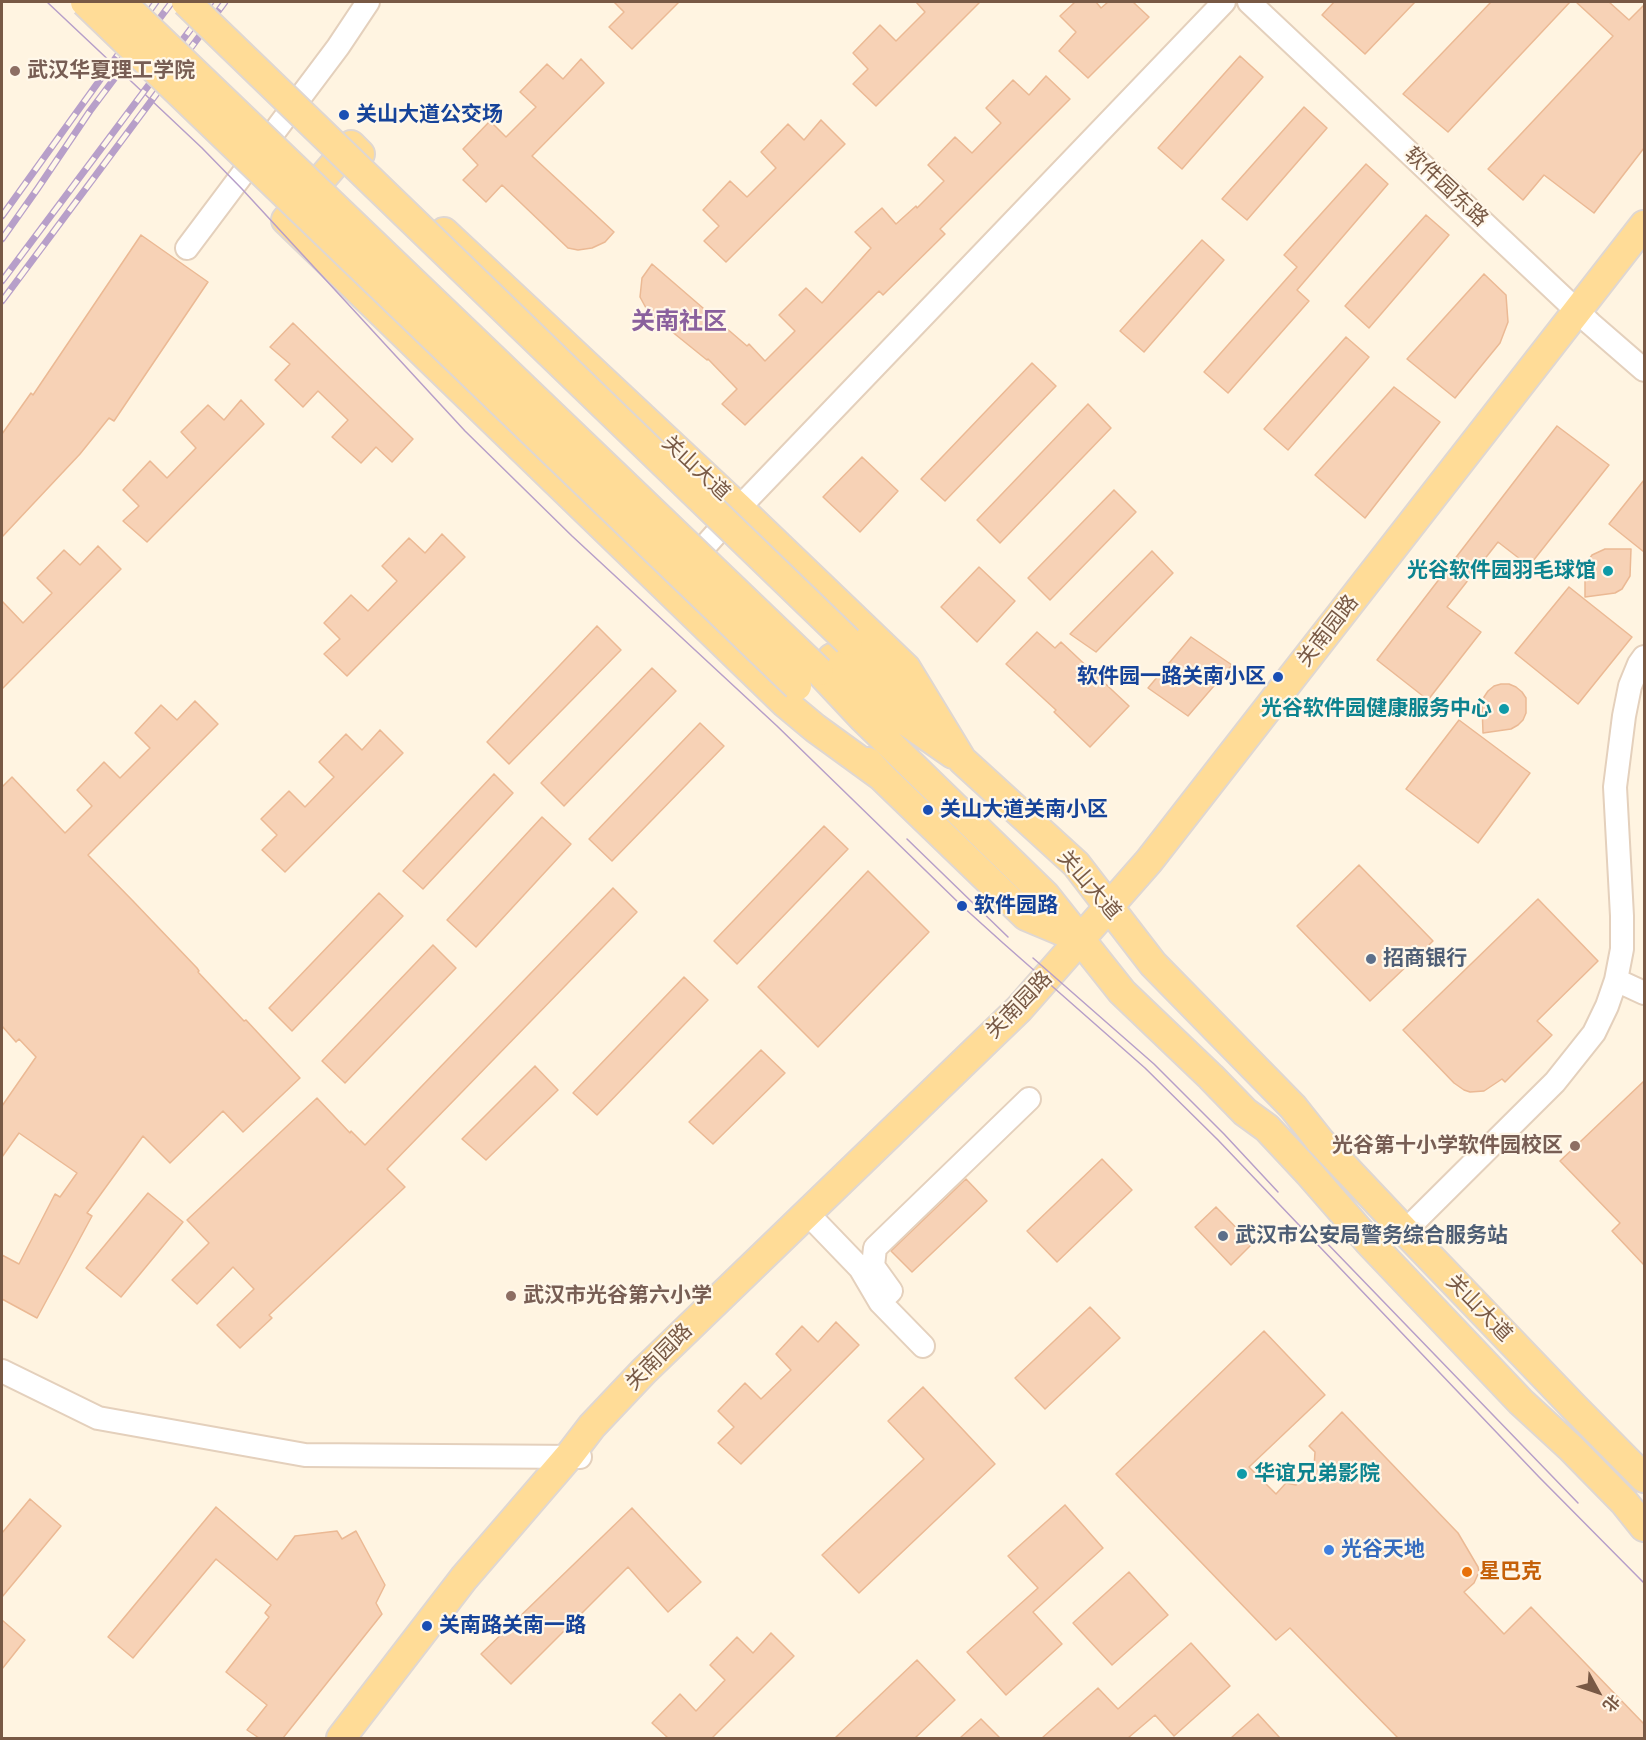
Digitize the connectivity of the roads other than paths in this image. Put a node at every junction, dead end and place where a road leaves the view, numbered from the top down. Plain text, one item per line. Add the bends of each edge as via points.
1 (85, 2) edge
2 (121, 2) edge
3 (149, 2) edge
4 (186, 2) edge
5 (368, 2) edge
6 (1224, 2) edge
7 (1249, 2) edge
8 (300, 97) junction
9 (351, 145) junction
10 (1644, 225) edge
11 (187, 248) dead end
12 (1644, 255) edge
13 (1584, 317) junction
14 (1644, 370) edge
15 (739, 508) junction
16 (667, 588) junction
17 (1644, 657) edge
18 (824, 664) junction
19 (962, 760) junction
20 (881, 776) junction
21 (1114, 913) junction
22 (1085, 945) junction
23 (1616, 980) junction
24 (1644, 993) edge
25 (1029, 1100) dead end
26 (812, 1218) junction
27 (1405, 1231) junction
28 (880, 1302) junction
29 (923, 1346) dead end
30 (2, 1371) edge
31 (576, 1457) junction
32 (1644, 1478) edge
33 (1644, 1527) edge
34 (342, 1738) edge
35 (354, 1738) edge

1 - 18 main road, bridge
2 - 18 main road, bridge
3 - 18 main road
4 - 18 main road, bridge
5 - 8 street
6 - 15 street
7 - 13 street, 软件园东路
8 - 9 street
8 - 11 street
9 - 15 main road, 关山大道
9 - 16 main road via 285,220
10 - 13 main road, 关南园路
12 - 13 main road, 关南园路
13 - 14 street, 软件园东路
13 - 21 main road, 关南园路 via 1149,861
15 - 16 street
15 - 19 main road, 关山大道 via 906,669
16 - 20 main road via 785,703
17 - 23 street via 1630,686 1615,787 1622,916 1622,949
18 - 19 main road
18 - 20 main road via 827,715
18 - 22 main road, 关山大道 via 862,718 1045,895
19 - 21 main road, 关山大道 via 1076,864
20 - 22 main road via 1026,916
21 - 22 main road, 关南园路
21 - 27 main road, 关山大道 via 1153,964 1293,1107
22 - 26 main road, 关南园路
22 - 33 main road, 关山大道 via 1122,992 1245,1112 1267,1128 1368,1242 1521,1402 1624,1502
23 - 24 street
23 - 27 street via 1594,1033 1561,1074
25 - 28 street via 875,1248 873,1266 891,1292
26 - 28 street via 860,1268
26 - 31 main road, 关南园路 via 644,1371 592,1426
27 - 32 main road, 关山大道
28 - 29 street
30 - 31 street via 98,1418 305,1455
31 - 34 main road, 关南园路 via 464,1578
31 - 35 main road, 关南园路

